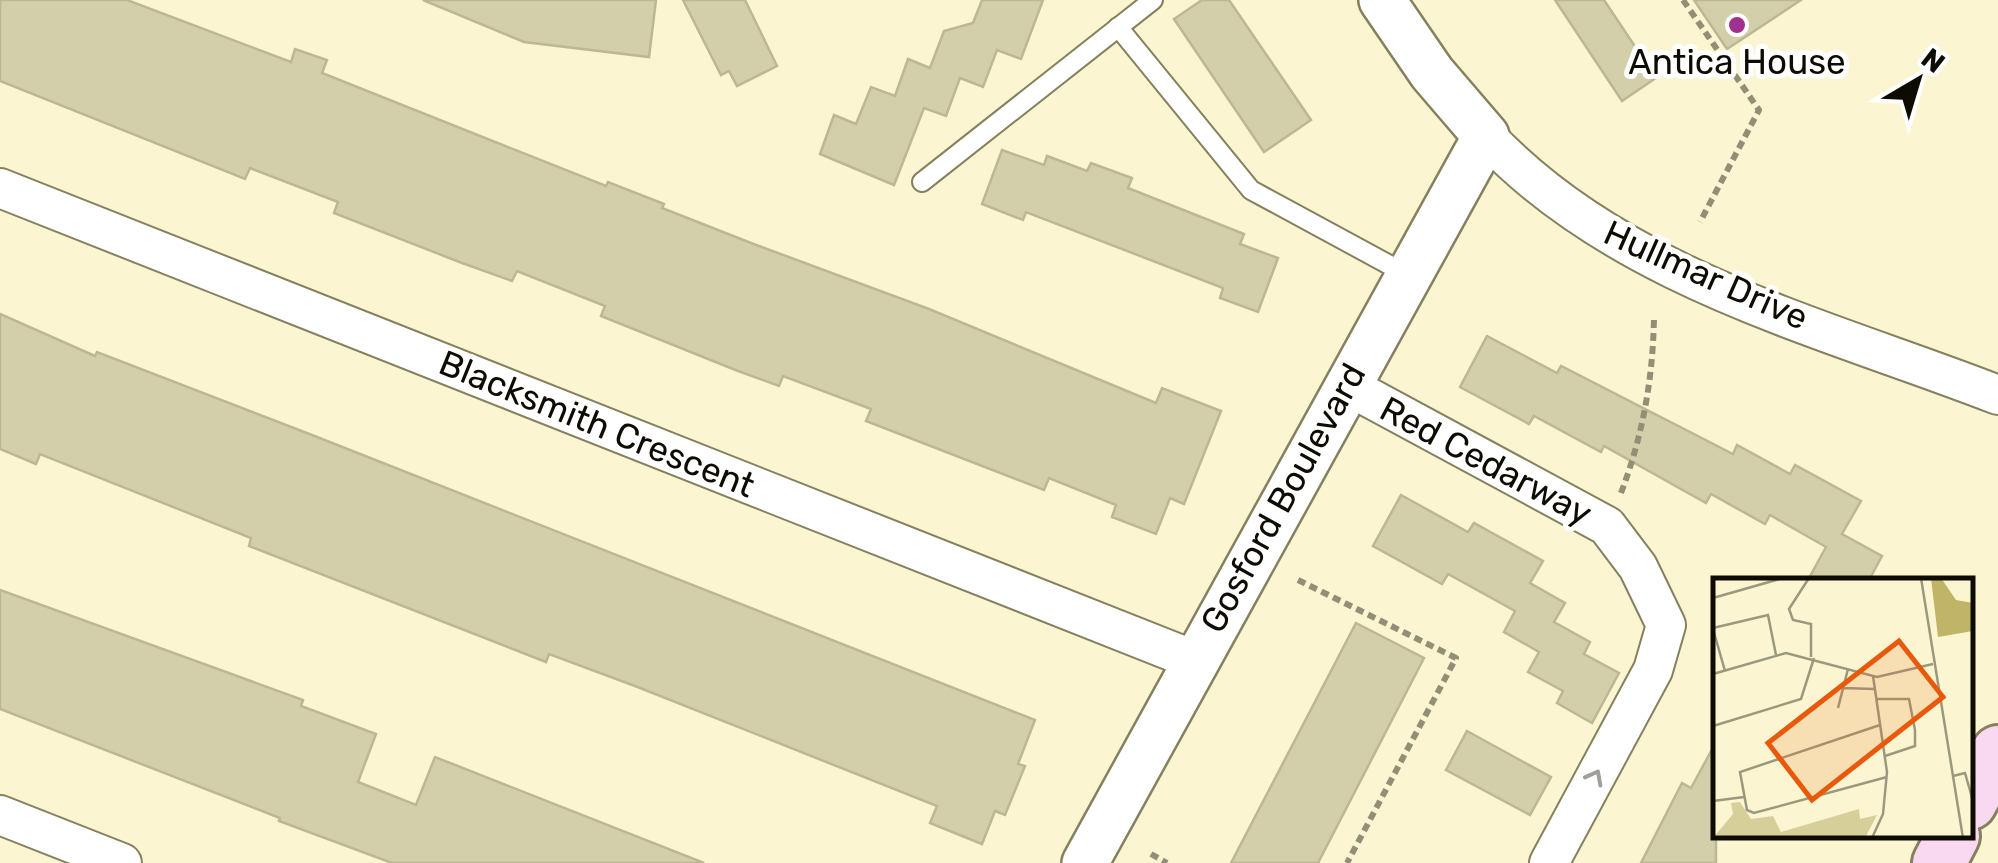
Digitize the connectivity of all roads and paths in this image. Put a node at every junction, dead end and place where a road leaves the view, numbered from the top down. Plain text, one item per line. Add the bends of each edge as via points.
1 (1154, 0) edge
2 (1382, 0) edge
3 (1683, 0) edge
4 (1118, 27) junction
5 (1486, 136) junction
6 (922, 182) dead end
7 (0, 188) edge
8 (1700, 222) dead end
9 (1408, 275) junction
10 (1654, 317) dead end
11 (1346, 385) junction
12 (1998, 395) edge
13 (1608, 526) junction
14 (1298, 580) dead end
15 (1194, 660) junction
16 (1998, 752) edge
17 (1973, 798) edge
18 (0, 815) edge
19 (1952, 838) edge
20 (1150, 854) dead end
21 (122, 863) edge
22 (1085, 863) edge
23 (1168, 863) edge
24 (1348, 863) edge
25 (1549, 863) edge
26 (1938, 863) edge

1 - 4 lane
2 - 5 street, Hullmar Drive
3 - 8 path via 1759,110
4 - 6 lane
4 - 9 lane via 1251,190
5 - 9 street, Gosford Boulevard
5 - 12 street, Hullmar Drive via 1523,175 1601,230 1672,268
7 - 15 street, Blacksmith Crescent
9 - 11 street, Gosford Boulevard
10 - 13 path via 1640,445
11 - 13 street, Red Cedarway
11 - 15 street, Gosford Boulevard
25 -> 13 street, Red Cedarway via 1653,670 1666,625 1638,567
14 - 24 path via 1456,658
15 - 22 street, Gosford Boulevard
16 - 17 main road
18 - 21 street
19 - 26 main road
20 - 23 path

